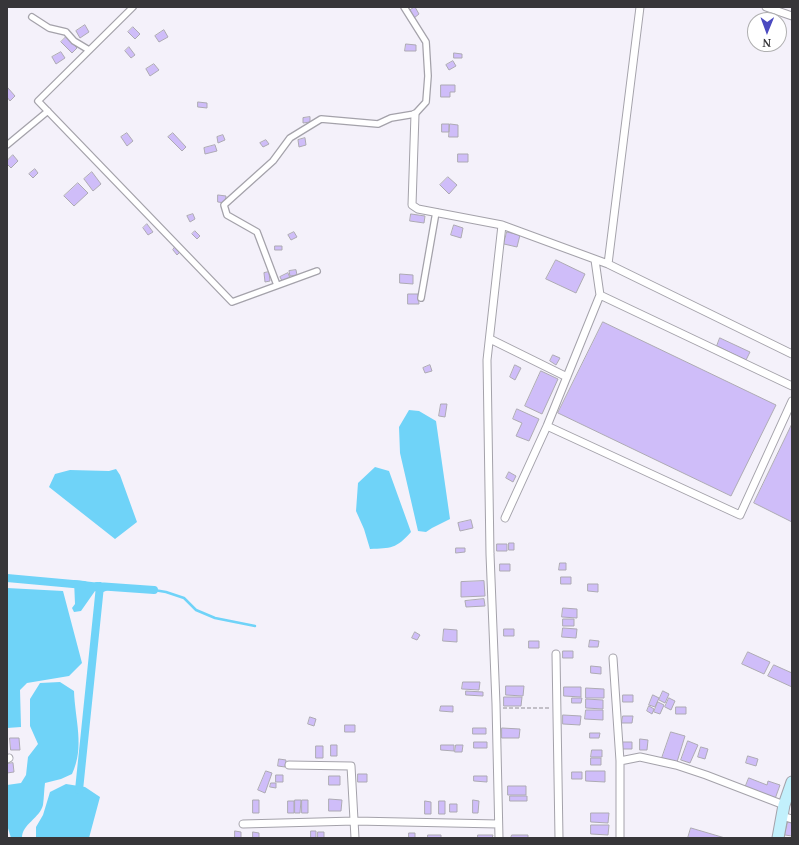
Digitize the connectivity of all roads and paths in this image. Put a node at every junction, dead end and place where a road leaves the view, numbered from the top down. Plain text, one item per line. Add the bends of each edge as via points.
1 (133, 7) edge
2 (404, 7) edge
3 (640, 7) edge
4 (766, 7) edge
5 (792, 16) edge
6 (32, 17) dead end
7 (89, 50) junction
8 (48, 111) junction
9 (415, 114) junction
10 (7, 145) edge
11 (436, 212) junction
12 (502, 225) junction
13 (595, 260) junction
14 (608, 264) junction
15 (317, 271) dead end
16 (277, 285) junction
17 (600, 295) junction
18 (421, 298) dead end
19 (490, 339) junction
20 (792, 354) edge
21 (567, 377) junction
22 (792, 386) edge
23 (792, 401) edge
24 (547, 426) junction
25 (505, 518) dead end
26 (556, 654) dead end
27 (613, 658) dead end
28 (496, 708) junction
29 (557, 708) junction
30 (620, 761) junction
31 (289, 765) dead end
32 (792, 782) edge
33 (786, 814) edge
34 (354, 821) junction
35 (243, 824) dead end
36 (498, 824) junction
37 (355, 838) edge
38 (499, 838) edge
39 (559, 838) edge
40 (620, 838) edge
41 (778, 838) edge

1 - 7 street
2 - 9 street via 426,42 426,102
3 - 14 street
4 - 5 street
6 - 7 street via 49,28 66,32 74,41
7 - 8 street via 38,102
8 - 10 street
8 - 16 street via 232,302
9 - 11 street via 412,205 418,209
9 - 16 street via 391,118 378,124 321,119 290,138 273,161 224,205 227,215 257,232
11 - 12 street
11 - 18 street
12 - 13 street
12 - 19 street
13 - 14 street
13 - 17 street
14 - 20 street
15 - 16 street
17 - 21 street
17 - 22 street
19 - 21 street
19 - 28 street via 487,360
21 - 24 street
23 - 24 street via 740,515
24 - 25 street
26 - 29 street
27 - 30 street
28 - 29 path
28 - 36 street
29 - 39 street
30 - 33 street via 640,757 676,765 706,775
30 - 40 street
31 - 34 street via 351,766
32 - 33 main road
33 - 41 main road
34 - 35 street
34 - 36 street
34 - 37 street
36 - 38 street

